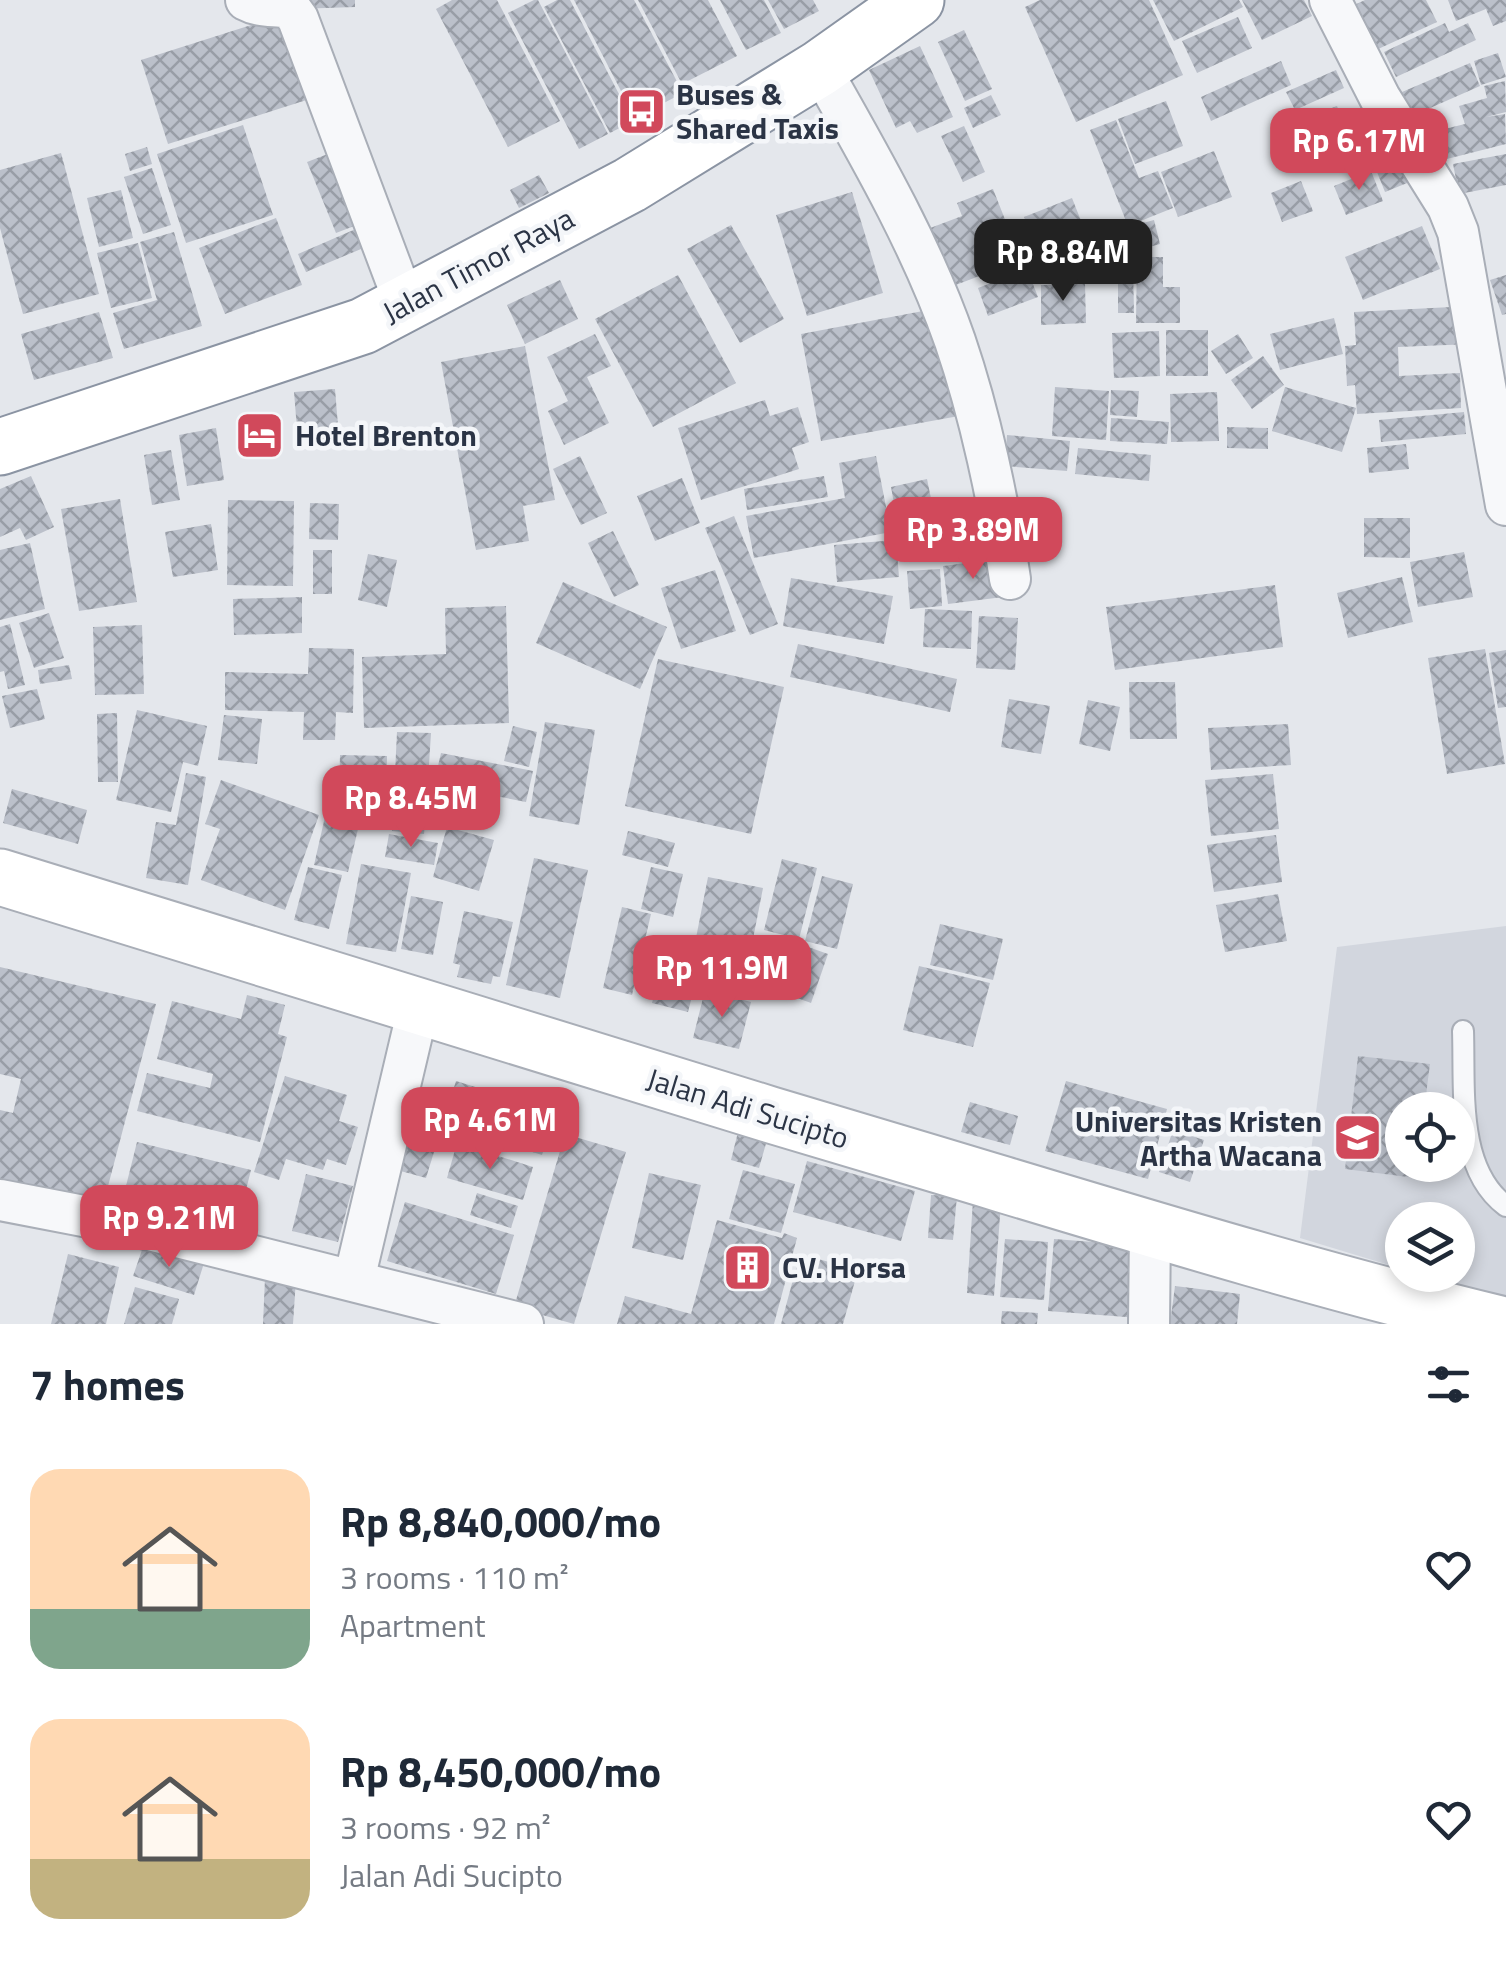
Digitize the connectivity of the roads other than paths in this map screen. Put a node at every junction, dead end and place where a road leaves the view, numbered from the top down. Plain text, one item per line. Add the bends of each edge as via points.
1 (246, 0) edge
2 (916, 0) edge
3 (1330, 0) edge
4 (820, 68) junction
5 (405, 304) junction
6 (0, 447) edge
7 (1506, 506) edge
8 (1010, 579) dead end
9 (0, 877) edge
10 (418, 1009) junction
11 (1463, 1031) dead end
12 (0, 1200) edge
13 (1506, 1206) edge
14 (1150, 1228) junction
15 (354, 1280) junction
16 (523, 1324) edge
17 (1148, 1324) edge
18 (1500, 1324) edge

1 - 5 street via 260,8 290,8 298,19
2 - 4 main road, Jalan Timor Raya
3 - 7 street via 1458,232
4 - 5 main road, Jalan Timor Raya via 630,184
4 - 8 street via 888,188 954,338
5 - 6 main road, Jalan Timor Raya via 363,326
9 - 10 main road, Jalan Adi Sucipto
10 - 14 main road, Jalan Adi Sucipto
10 - 15 street
11 - 13 lane via 1466,1117 1476,1167 1490,1194
12 - 15 street
14 - 17 street
14 - 18 main road, Jalan Adi Sucipto
15 - 16 street

